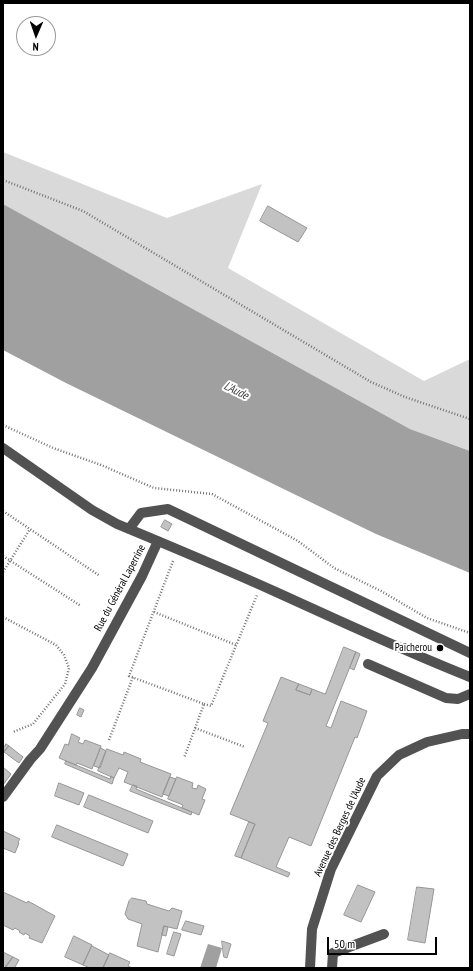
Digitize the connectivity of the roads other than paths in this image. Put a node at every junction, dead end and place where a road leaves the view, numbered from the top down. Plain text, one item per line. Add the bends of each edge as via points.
1 (3, 448) edge
2 (129, 529) junction
3 (158, 541) junction
4 (470, 653) edge
5 (368, 664) dead end
6 (470, 677) edge
7 (470, 694) edge
8 (470, 734) edge
9 (3, 797) edge
10 (384, 934) dead end
11 (310, 968) edge
12 (332, 968) edge

1 - 2 street, Rue du Général Laperrine via 92,510
2 - 3 street, Rue du Général Laperrine
2 - 4 street via 141,513 168,509
3 - 6 street
3 - 9 street, Rue du Général Laperrine via 92,668 40,749
5 - 7 street via 446,698 458,699
8 - 11 street, Avenue des Berges de l'Aude via 427,742 399,755 377,776 331,869 312,929
10 - 12 street via 333,953

